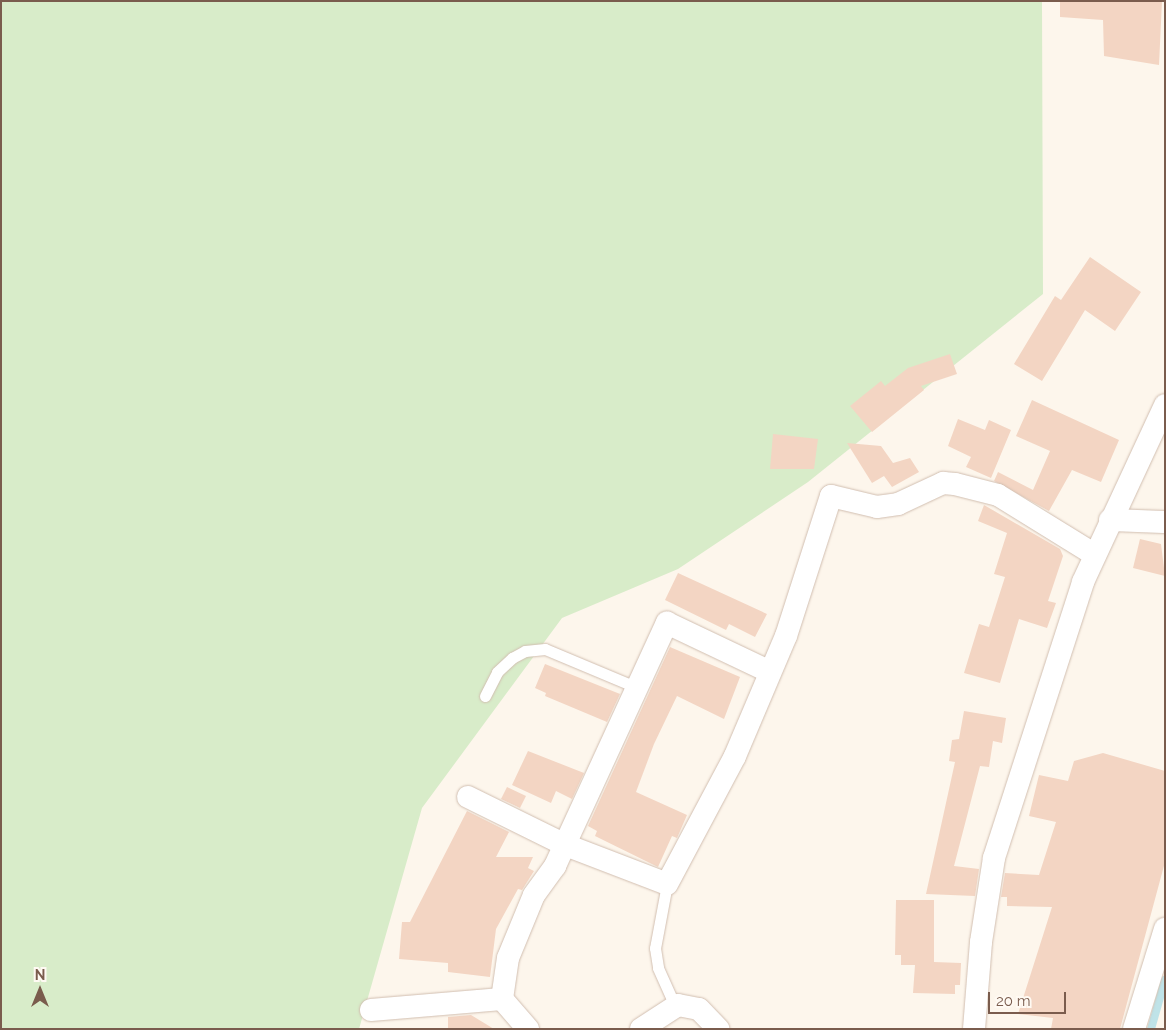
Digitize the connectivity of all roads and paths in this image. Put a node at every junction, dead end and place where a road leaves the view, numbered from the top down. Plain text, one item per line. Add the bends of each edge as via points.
1 (1165, 405) edge
2 (1110, 520) junction
3 (1165, 522) edge
4 (1094, 555) junction
5 (768, 671) junction
6 (636, 687) junction
7 (485, 696) dead end
8 (468, 798) dead end
9 (563, 844) junction
10 (667, 884) junction
11 (1165, 929) edge
12 (502, 999) junction
13 (675, 1006) junction
14 (372, 1010) dead end
15 (528, 1029) edge
16 (641, 1029) edge
17 (718, 1029) edge
18 (974, 1029) edge
19 (1134, 1029) edge

1 - 2 street
2 - 3 street
2 - 4 street
4 - 5 street via 998,495 956,484 943,483 898,504 877,507 831,496 786,636
4 - 18 street via 994,858 981,942
5 - 6 street via 667,623
5 - 10 street via 735,756
6 - 7 lane via 545,649 525,651 512,658 497,672
6 - 9 street
8 - 9 street
9 - 10 street
9 - 12 street via 521,922 502,981
10 - 13 lane via 655,948 664,983
11 - 19 street
12 - 14 street
12 - 15 street
13 - 16 street
13 - 17 street via 699,1009

